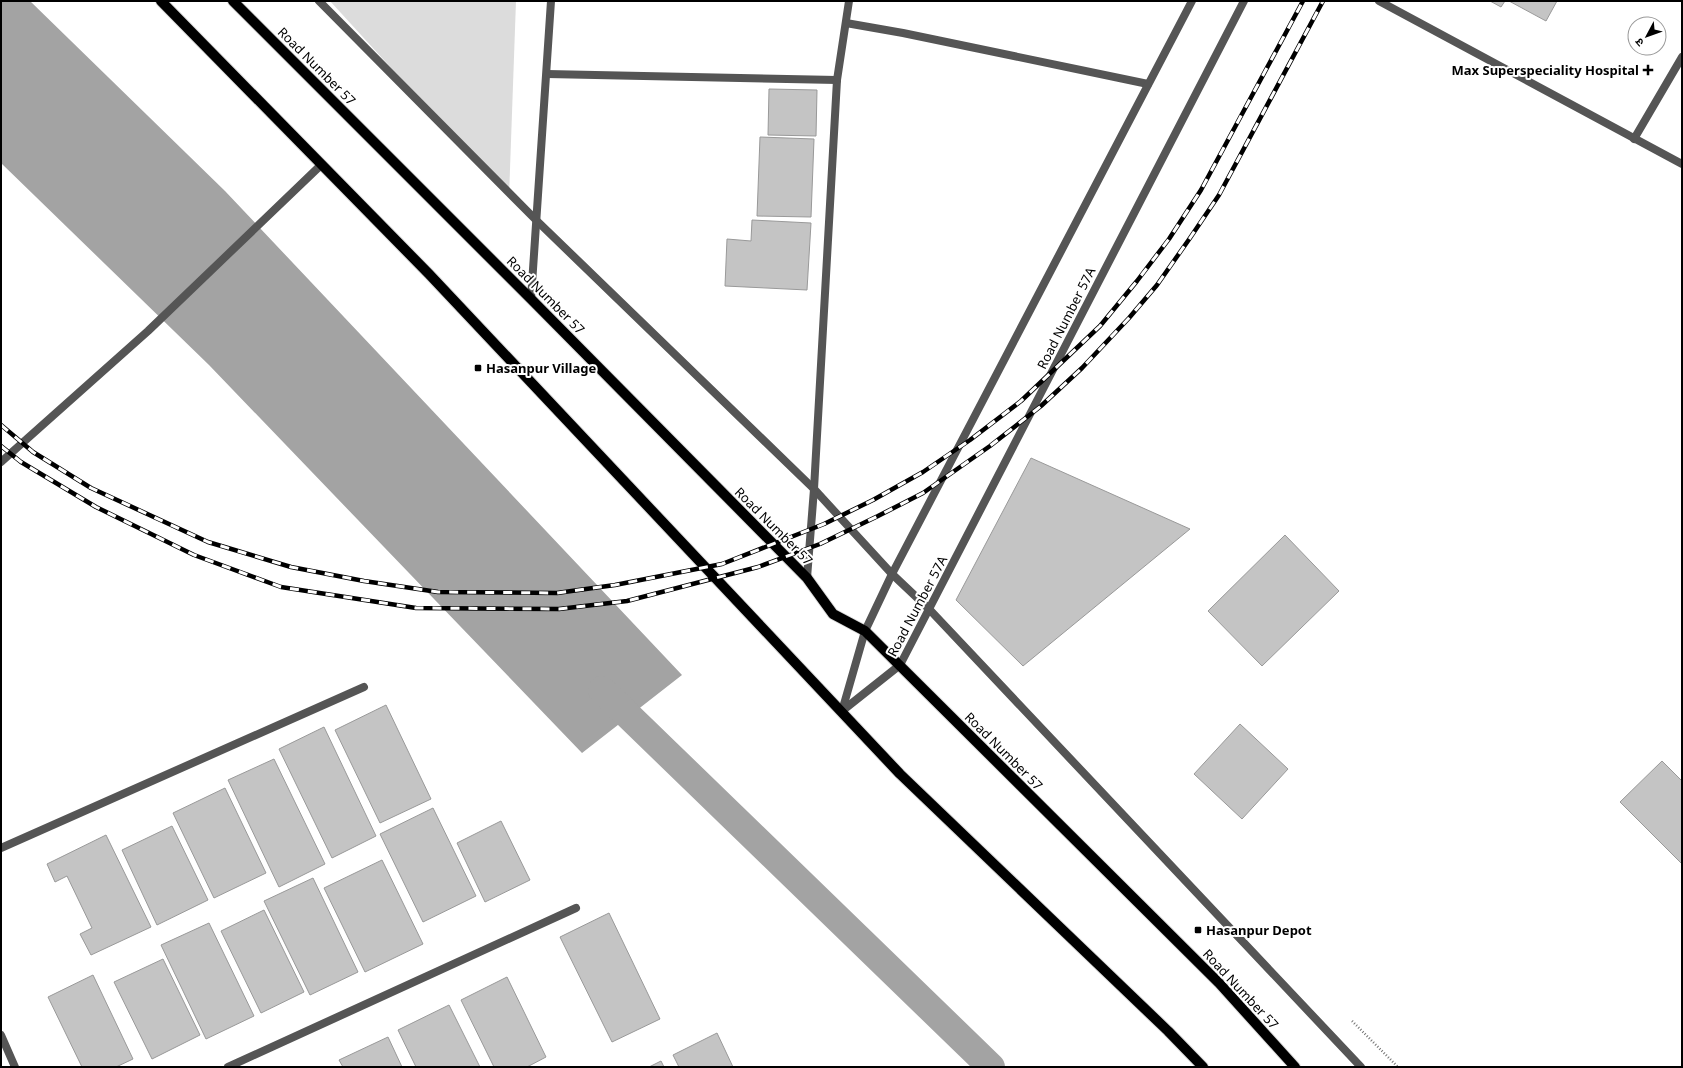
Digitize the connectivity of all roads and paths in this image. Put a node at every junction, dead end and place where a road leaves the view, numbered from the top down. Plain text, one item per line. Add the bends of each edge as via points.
1 (161, 1) edge
2 (233, 1) edge
3 (319, 1) edge
4 (551, 1) edge
5 (849, 1) edge
6 (1192, 1) edge
7 (1244, 1) edge
8 (1379, 1) edge
9 (846, 23) junction
10 (1682, 57) edge
11 (547, 74) junction
12 (837, 80) junction
13 (1148, 84) junction
14 (1634, 139) junction
15 (1682, 164) edge
16 (321, 165) junction
17 (536, 220) junction
18 (531, 298) junction
19 (1, 462) edge
20 (814, 489) junction
21 (892, 574) junction
22 (807, 578) junction
23 (929, 609) junction
24 (865, 631) junction
25 (900, 665) junction
26 (364, 687) dead end
27 (842, 711) junction
28 (1, 848) edge
29 (576, 908) dead end
30 (1352, 1021) dead end
31 (1, 1036) edge
32 (15, 1067) edge
33 (228, 1067) edge
34 (1203, 1067) edge
35 (1295, 1067) edge
36 (1361, 1067) edge
37 (1398, 1067) edge

1 - 16 main road
2 - 18 main road, Road Number 57
3 - 17 street
4 - 11 street
5 - 9 street
6 - 13 street
7 - 23 street, Road Number 57A
8 - 14 street
9 - 12 street
9 - 13 street
10 - 14 street
11 - 12 street
11 - 17 street
12 - 20 street
13 - 21 street
14 - 15 street
16 - 19 street via 148,331
16 - 27 main road via 429,274
17 - 18 street
17 - 20 street
18 - 22 main road, Road Number 57
20 - 21 street
20 - 22 street
21 - 23 street
21 - 24 street
22 - 24 main road, Road Number 57 via 833,614
23 - 25 street, Road Number 57A
23 - 36 street
24 - 25 main road, Road Number 57
24 - 27 street
25 - 27 street, Road Number 57A
25 - 35 main road, Road Number 57 via 1219,983
26 - 28 street
27 - 34 main road via 900,774
29 - 33 street
30 - 37 path
31 - 32 street

